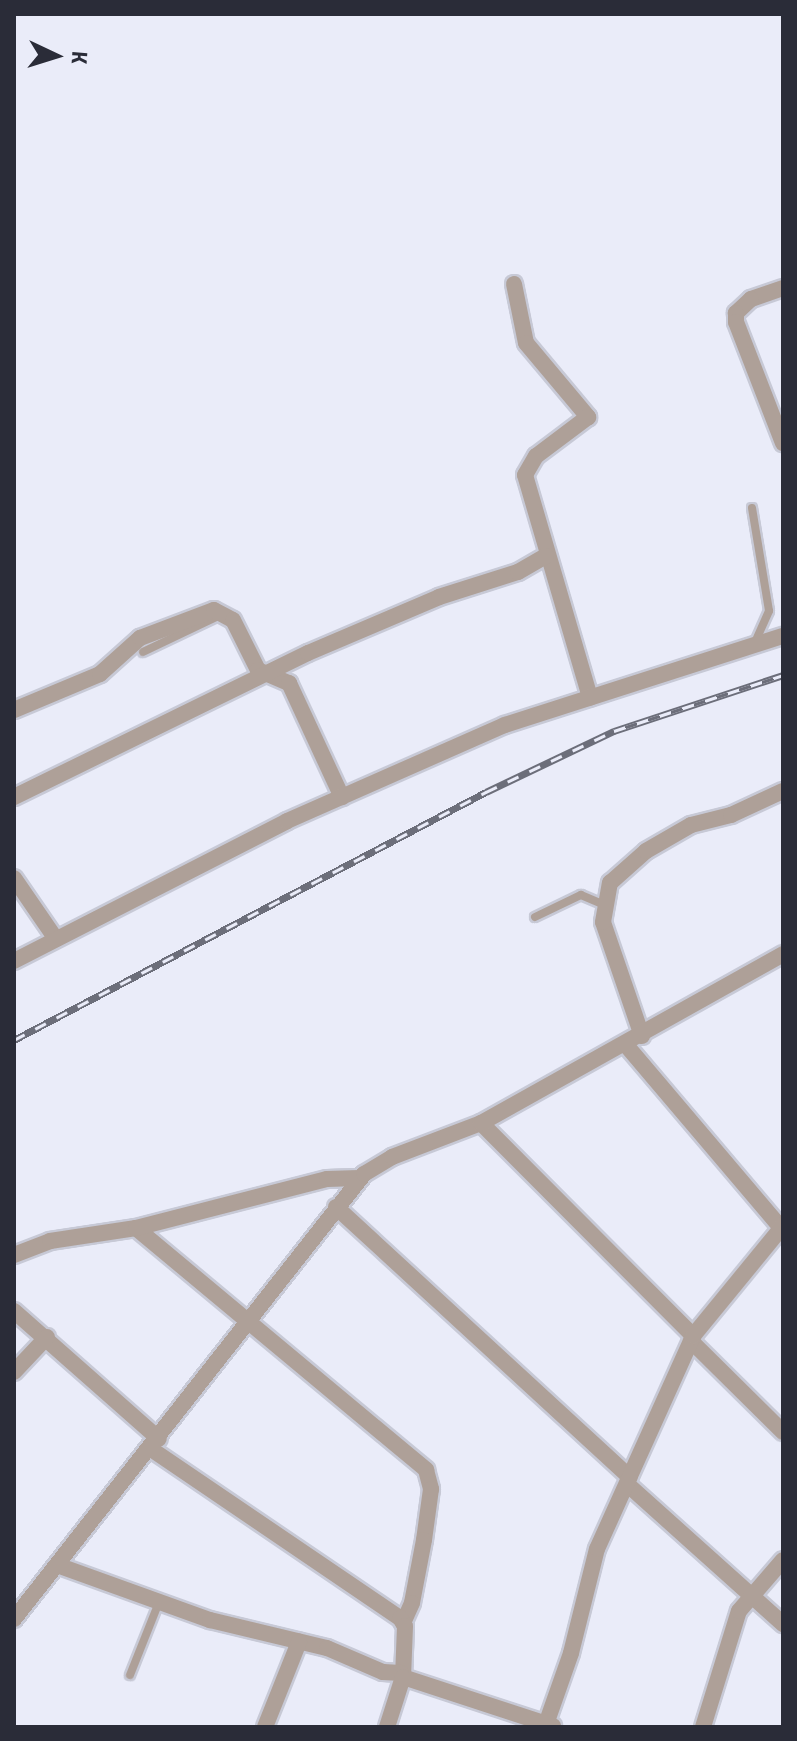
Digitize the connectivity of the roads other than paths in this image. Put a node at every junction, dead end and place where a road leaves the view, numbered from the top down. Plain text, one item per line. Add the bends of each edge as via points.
1 (514, 284) dead end
2 (783, 288) edge
3 (783, 443) edge
4 (752, 508) dead end
5 (546, 556) junction
6 (224, 613) junction
7 (783, 636) edge
8 (755, 641) junction
9 (143, 652) dead end
10 (265, 675) junction
11 (590, 698) junction
12 (14, 710) edge
13 (783, 791) edge
14 (14, 797) edge
15 (342, 797) junction
16 (14, 878) edge
17 (604, 905) junction
18 (535, 917) dead end
19 (56, 939) junction
20 (783, 954) edge
21 (14, 961) edge
22 (642, 1036) junction
23 (626, 1045) junction
24 (481, 1123) junction
25 (359, 1178) junction
26 (336, 1207) junction
27 (136, 1228) junction
28 (782, 1228) edge
29 (14, 1255) edge
30 (14, 1311) edge
31 (249, 1321) junction
32 (47, 1337) junction
33 (692, 1338) junction
34 (14, 1372) edge
35 (783, 1432) edge
36 (155, 1444) junction
37 (629, 1480) junction
38 (783, 1560) edge
39 (57, 1565) junction
40 (752, 1595) junction
41 (159, 1602) junction
42 (17, 1609) edge
43 (403, 1623) junction
44 (783, 1624) edge
45 (299, 1642) junction
46 (130, 1675) dead end
47 (402, 1675) junction
48 (549, 1725) edge
49 (265, 1727) edge
50 (387, 1727) edge
51 (703, 1727) edge

1 - 5 street via 526,343 588,417 527,466 528,498
2 - 3 street via 751,299 736,313 736,322
4 - 8 lane via 769,611
5 - 10 street
5 - 11 street
6 - 9 lane
6 - 10 street
6 - 12 street via 207,609 140,638 100,674
7 - 8 street
8 - 11 street
10 - 14 street
10 - 15 street via 289,683
11 - 15 street via 505,725
13 - 17 street via 691,825 646,851 614,876
15 - 19 street via 212,857
16 - 19 street
17 - 18 lane via 581,895
17 - 22 street via 608,944
19 - 21 street
20 - 22 street
22 - 23 street
23 - 24 street
23 - 28 street
24 - 25 street via 382,1161
24 - 33 street
25 - 26 street
25 - 27 street via 327,1179
26 - 31 street
26 - 37 street
27 - 29 street via 50,1241
27 - 31 street
28 - 33 street
30 - 32 street
31 - 36 street
31 - 43 street via 429,1475 424,1540
32 - 34 street
32 - 36 street
33 - 35 street
33 - 37 street
36 - 39 street
36 - 43 street
37 - 40 street
37 - 48 street via 597,1549
38 - 40 street
39 - 41 street
39 - 42 street
40 - 44 street
40 - 51 street via 726,1642
41 - 45 street
41 - 46 lane
43 - 47 street
45 - 47 street
45 - 49 street
47 - 48 street
47 - 50 street

